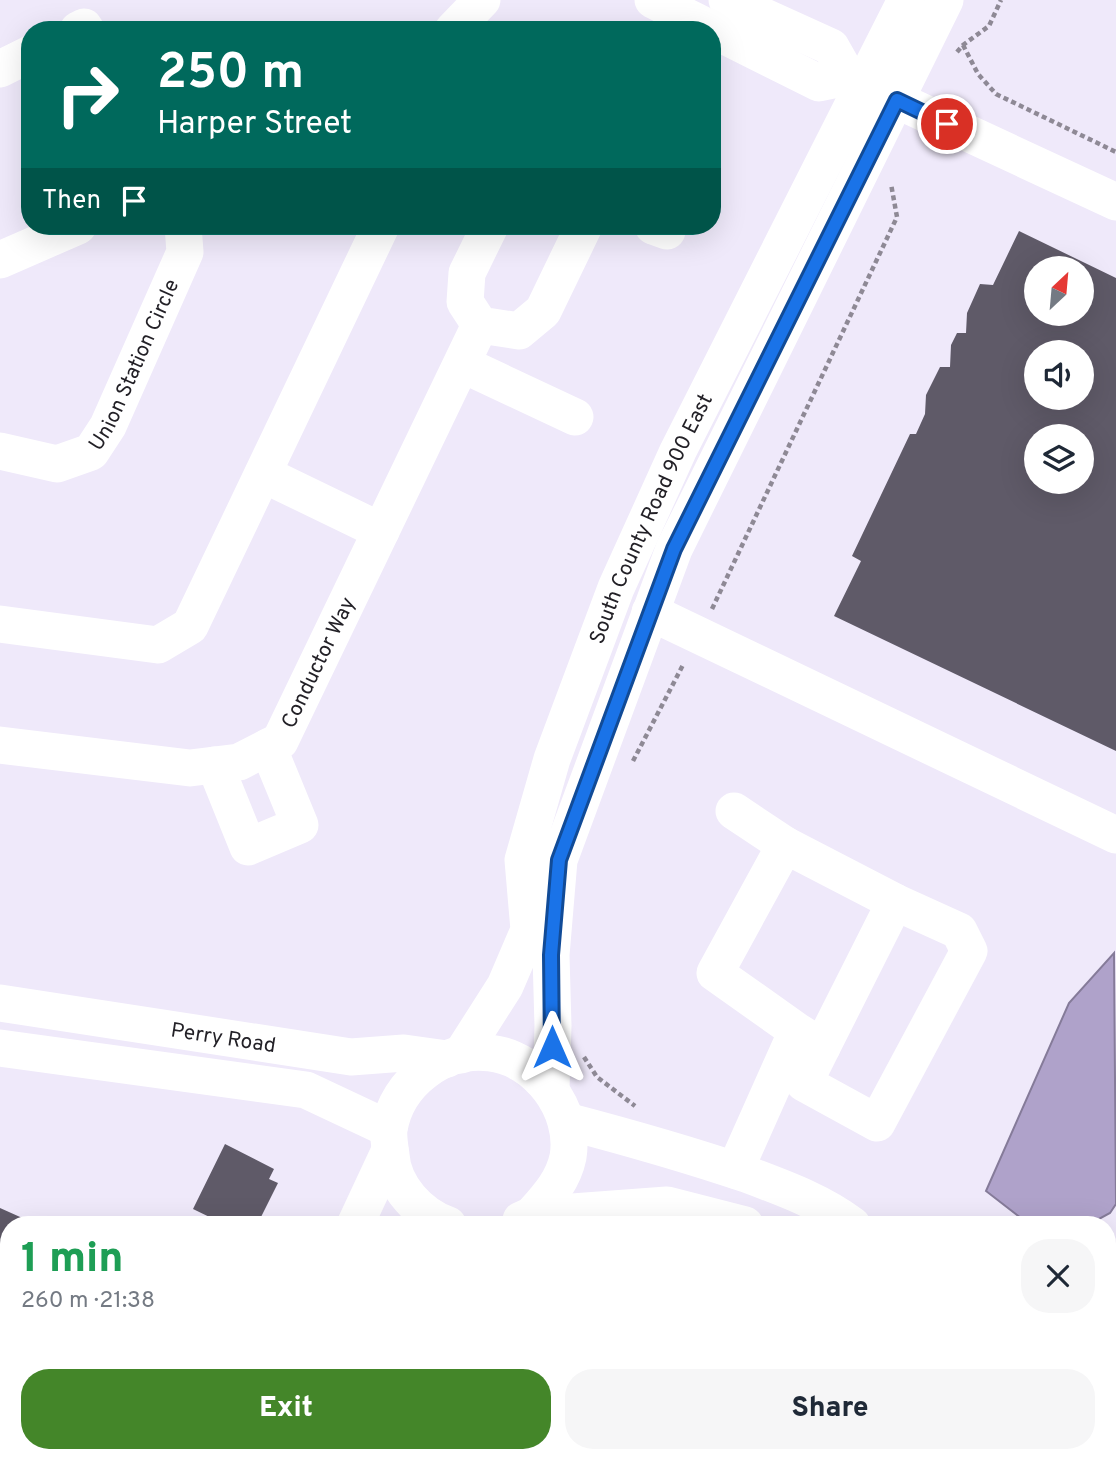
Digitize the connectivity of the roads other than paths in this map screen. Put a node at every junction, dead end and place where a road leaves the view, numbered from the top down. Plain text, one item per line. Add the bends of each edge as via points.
1 (482, 0) edge
2 (653, 0) edge
3 (727, 0) edge
4 (906, 0) edge
5 (946, 0) edge
6 (462, 21) edge
7 (695, 21) edge
8 (721, 34) edge
9 (21, 58) edge
10 (0, 69) edge
11 (855, 80) junction
12 (897, 100) junction
13 (1116, 202) edge
14 (57, 235) edge
15 (184, 235) edge
16 (377, 235) edge
17 (486, 235) edge
18 (580, 235) edge
19 (0, 260) edge
20 (805, 285) junction
21 (480, 326) junction
22 (462, 364) junction
23 (575, 417) dead end
24 (0, 451) edge
25 (262, 474) junction
26 (381, 531) junction
27 (650, 612) junction
28 (0, 624) edge
29 (0, 745) edge
30 (268, 747) junction
31 (215, 765) junction
32 (734, 811) dead end
33 (1116, 835) edge
34 (785, 845) junction
35 (895, 902) junction
36 (0, 1003) edge
37 (810, 1039) junction
38 (0, 1048) edge
39 (454, 1057) junction
40 (559, 1105) junction
41 (390, 1139) junction
42 (735, 1170) junction
43 (359, 1216) edge
44 (429, 1216) edge
45 (526, 1216) edge
46 (560, 1216) edge
47 (710, 1216) edge
48 (840, 1216) edge

1 - 6 street
2 - 7 street
3 - 11 street via 831,47
4 - 11 street, South County Road 900 East
5 - 12 street, South County Road 900 East
8 - 11 street via 819,83
9 - 10 street
11 - 12 street
11 - 20 street via 865,102 810,214 802,242
11 - 39 street, South County Road 900 East via 616,587 552,759 523,860 529,930 505,986
12 - 13 street
12 - 20 street, South County Road 900 East
14 - 19 street
15 - 24 street, Union Station Circle via 185,252 108,426 91,452 57,464
16 - 25 street
17 - 21 street via 467,273 465,302
18 - 21 street via 544,311 519,331
20 - 27 street, South County Road 900 East via 674,549
21 - 22 street, Conductor Way
22 - 23 street
22 - 26 street, Conductor Way
25 - 26 street
25 - 28 street via 190,626 158,645
26 - 30 street, Conductor Way via 280,741
27 - 33 street
27 - 40 street, South County Road 900 East via 559,860 551,955
29 - 31 street, Conductor Way via 190,768
30 - 31 street, Conductor Way via 239,762
30 - 31 street via 300,825 248,848
32 - 34 street
34 - 35 street
34 - 37 street via 715,973
35 - 37 street
35 - 37 street via 959,930 969,951 877,1123 804,1083
36 - 39 street, Perry Road via 351,1057 404,1052
37 - 42 street
38 - 41 street, Perry Road via 306,1090
39 - 40 street, Perry Road via 490,1053 524,1065
39 - 41 street via 423,1071 400,1097
40 - 42 street, Perry Road via 640,1141
40 - 45 street via 568,1156 556,1189
41 - 43 street
41 - 44 street via 391,1164 406,1196
42 - 48 street, Perry Road
46 - 47 street via 667,1205

